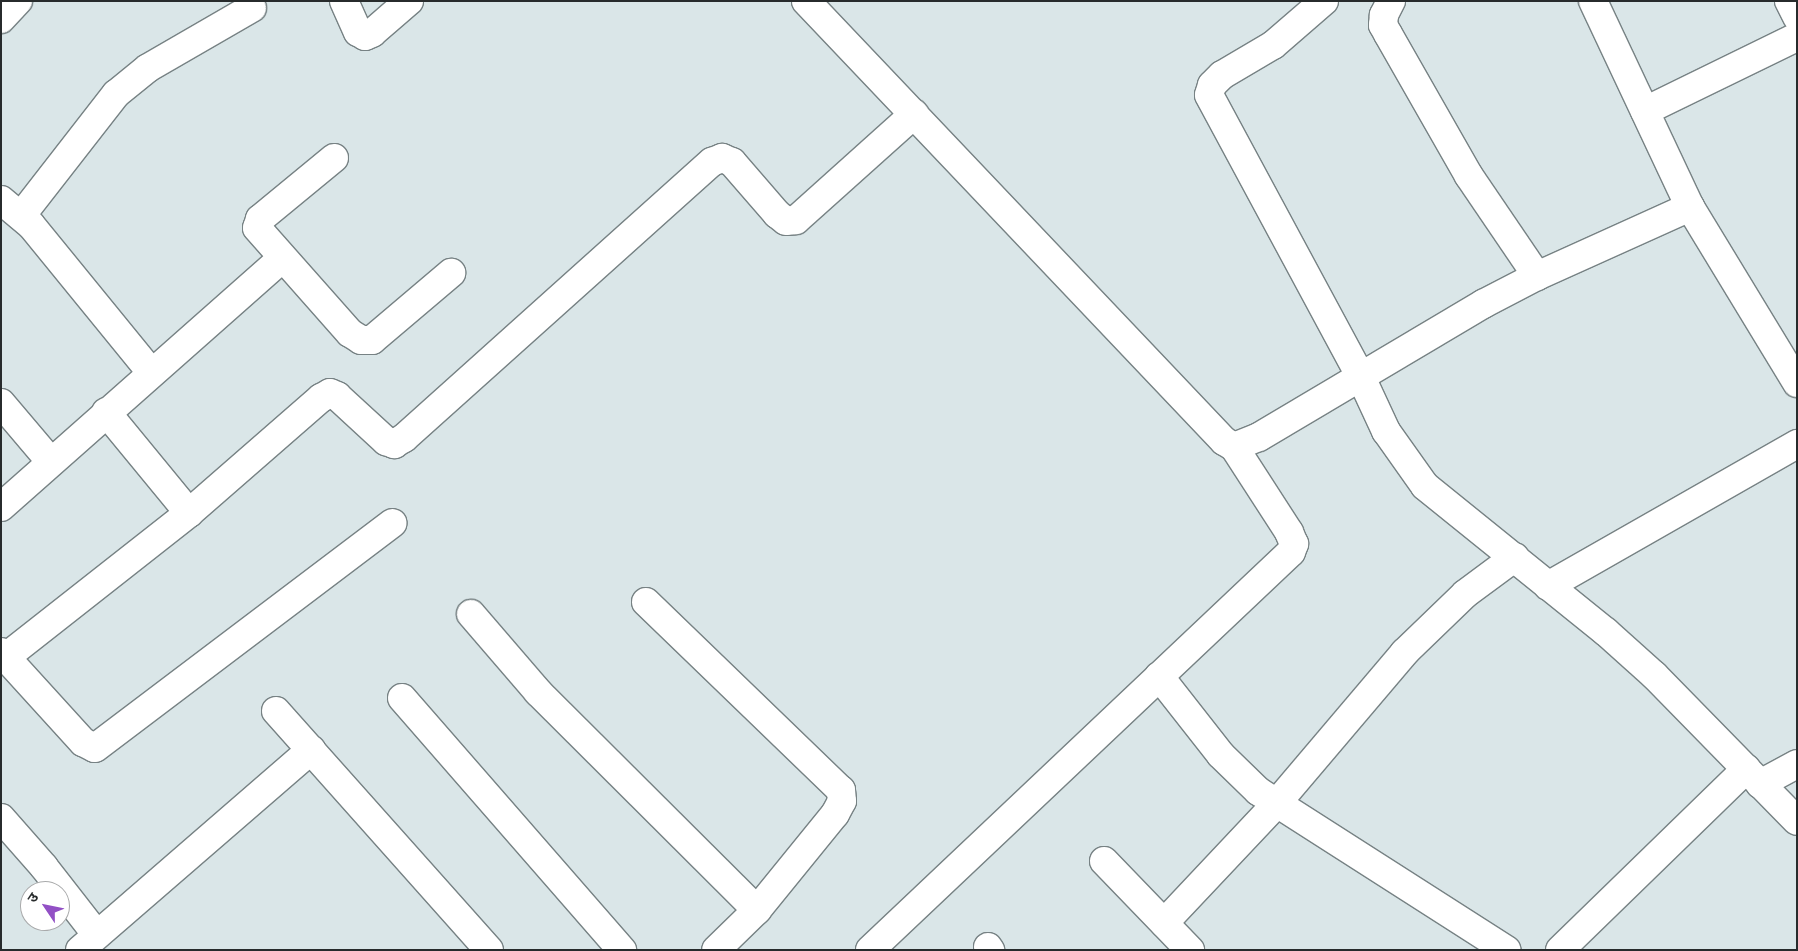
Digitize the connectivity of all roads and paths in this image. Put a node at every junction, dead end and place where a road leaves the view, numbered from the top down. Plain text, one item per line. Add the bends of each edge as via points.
1 (18, 1) edge
2 (344, 1) edge
3 (408, 1) edge
4 (806, 1) edge
5 (1324, 1) edge
6 (1391, 1) edge
7 (1593, 1) edge
8 (1789, 1) edge
9 (252, 8) dead end
10 (1797, 17) edge
11 (1, 19) edge
12 (1797, 37) edge
13 (1645, 111) junction
14 (914, 114) junction
15 (334, 158) dead end
16 (1690, 207) junction
17 (11, 208) edge
18 (282, 258) junction
19 (451, 273) dead end
20 (1537, 276) junction
21 (151, 372) junction
22 (1360, 375) junction
23 (1797, 383) edge
24 (1, 403) edge
25 (106, 412) junction
26 (1797, 444) edge
27 (1234, 447) junction
28 (51, 462) junction
29 (1, 508) edge
30 (189, 512) junction
31 (392, 523) dead end
32 (1515, 557) junction
33 (1548, 586) junction
34 (646, 602) dead end
35 (471, 614) dead end
36 (4, 655) edge
37 (1159, 676) junction
38 (402, 698) dead end
39 (276, 711) dead end
40 (311, 750) junction
41 (1797, 764) edge
42 (1753, 776) junction
43 (1277, 803) junction
44 (1, 818) edge
45 (1797, 822) edge
46 (1104, 861) dead end
47 (757, 910) junction
48 (1164, 923) junction
49 (88, 942) edge
50 (489, 950) edge
51 (622, 950) edge
52 (716, 950) edge
53 (870, 950) edge
54 (1190, 950) edge
55 (1507, 950) edge
56 (1560, 950) edge

1 - 11 street
2 - 3 street via 358,32 365,36 372,34
4 - 14 street
5 - 22 street via 1273,45 1222,75 1212,85 1209,95
6 - 20 street via 1383,25 1455,154
7 - 13 street
8 - 10 street
9 - 17 street via 148,68 116,94
12 - 13 street
13 - 16 street
14 - 27 street via 1224,442
14 - 30 street via 796,220 786,221 777,214 732,162 722,158 712,162 404,438 394,444 386,442 346,403 330,394 321,398
15 - 18 street via 260,219 260,234
16 - 20 street
16 - 23 street
17 - 21 street via 60,259
18 - 19 street via 350,333 361,340 372,340 381,334
18 - 21 street
20 - 22 street
21 - 25 street
22 - 27 street via 1259,437
22 - 32 street via 1386,430 1425,486
24 - 28 street
25 - 28 street
25 - 30 street
26 - 33 street
27 - 37 street via 1294,544 1291,552
28 - 29 street
30 - 36 street
31 - 36 street via 95,748 83,742
32 - 33 street
32 - 43 street via 1465,594 1411,646
33 - 42 street via 1654,674
34 - 47 street via 841,790 842,801 835,814
35 - 47 street via 538,692
37 - 43 street via 1221,755 1258,791
37 - 53 street
38 - 51 street
39 - 40 street
40 - 49 street
40 - 50 street
41 - 42 street
42 - 45 street
42 - 56 street
43 - 48 street
43 - 55 street
44 - 49 street via 44,867
46 - 48 street
47 - 52 street
48 - 54 street

